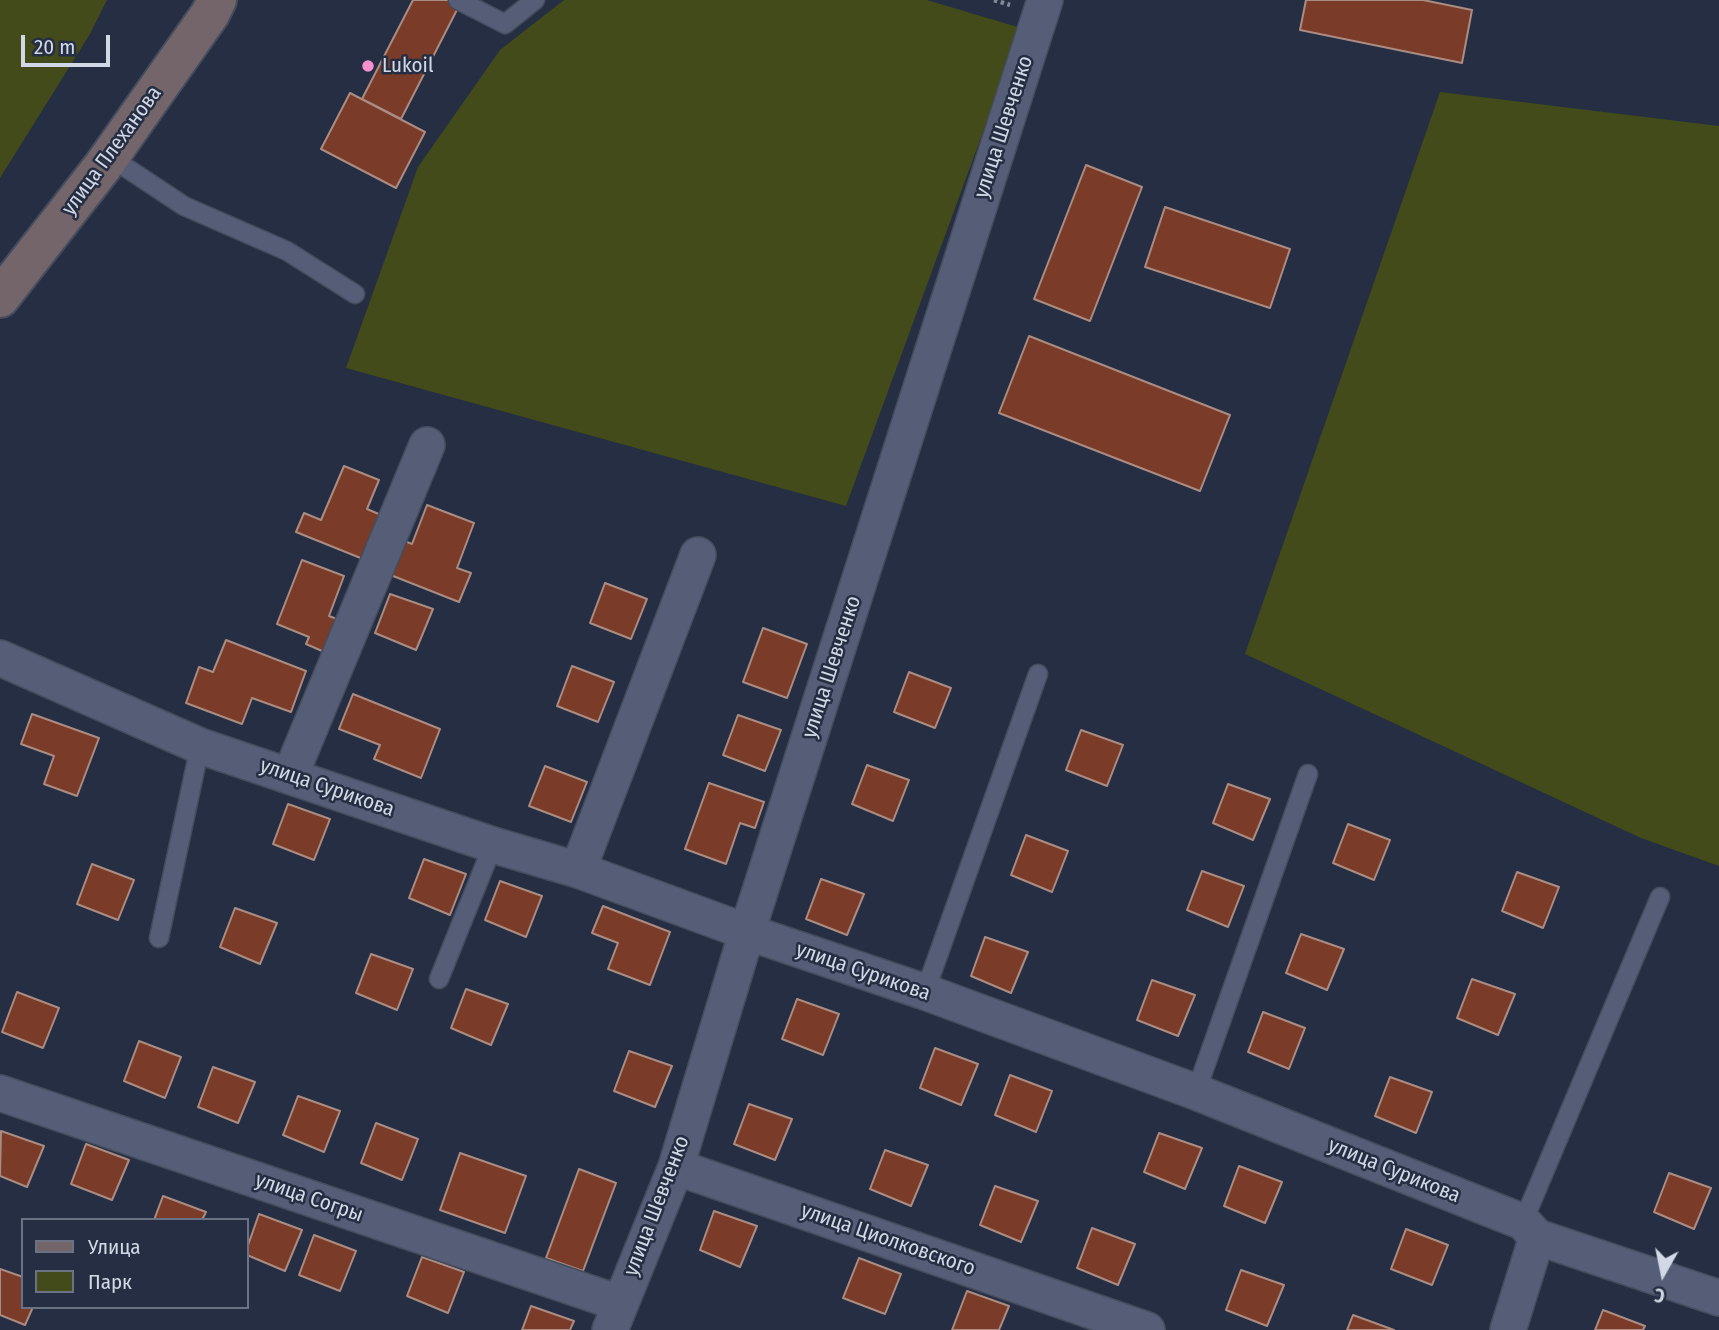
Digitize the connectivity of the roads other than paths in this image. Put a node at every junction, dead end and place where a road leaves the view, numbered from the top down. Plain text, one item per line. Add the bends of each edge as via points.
1 (217, 0) edge
2 (458, 0) edge
3 (535, 0) edge
4 (1031, 3) edge
5 (110, 157) junction
6 (355, 294) dead end
7 (0, 298) edge
8 (426, 445) dead end
9 (698, 555) dead end
10 (0, 658) edge
11 (1038, 674) dead end
12 (200, 746) junction
13 (1308, 774) dead end
14 (290, 776) junction
15 (493, 845) junction
16 (578, 870) junction
17 (1660, 897) dead end
18 (747, 932) junction
19 (159, 938) dead end
20 (439, 979) dead end
21 (925, 992) junction
22 (0, 1093) edge
23 (1196, 1093) junction
24 (676, 1167) junction
25 (1530, 1230) junction
26 (1719, 1298) edge
27 (614, 1316) edge
28 (1098, 1322) edge
29 (1147, 1330) edge
30 (1508, 1330) edge

1 - 5 main road, улица Плеханова
2 - 3 lane via 505,24
4 - 18 street, улица Шевченко
5 - 6 lane via 184,206 287,251
5 - 7 main road, улица Плеханова
8 - 14 street
9 - 16 street
10 - 12 street, улица Сурикова
11 - 21 lane
12 - 14 street, улица Сурикова
12 - 19 lane
13 - 23 lane
14 - 15 street, улица Сурикова
15 - 16 street, улица Сурикова
15 - 20 lane
16 - 18 street, улица Сурикова
17 - 25 lane
18 - 21 street, улица Сурикова
18 - 24 street, улица Шевченко
21 - 23 street, улица Сурикова
22 - 27 street, улица Согры
23 - 25 street, улица Сурикова
24 - 27 street, улица Шевченко
24 - 28 street, улица Циолковского
25 - 26 street, улица Сурикова
25 - 30 street
28 - 29 street, улица Циолковского

